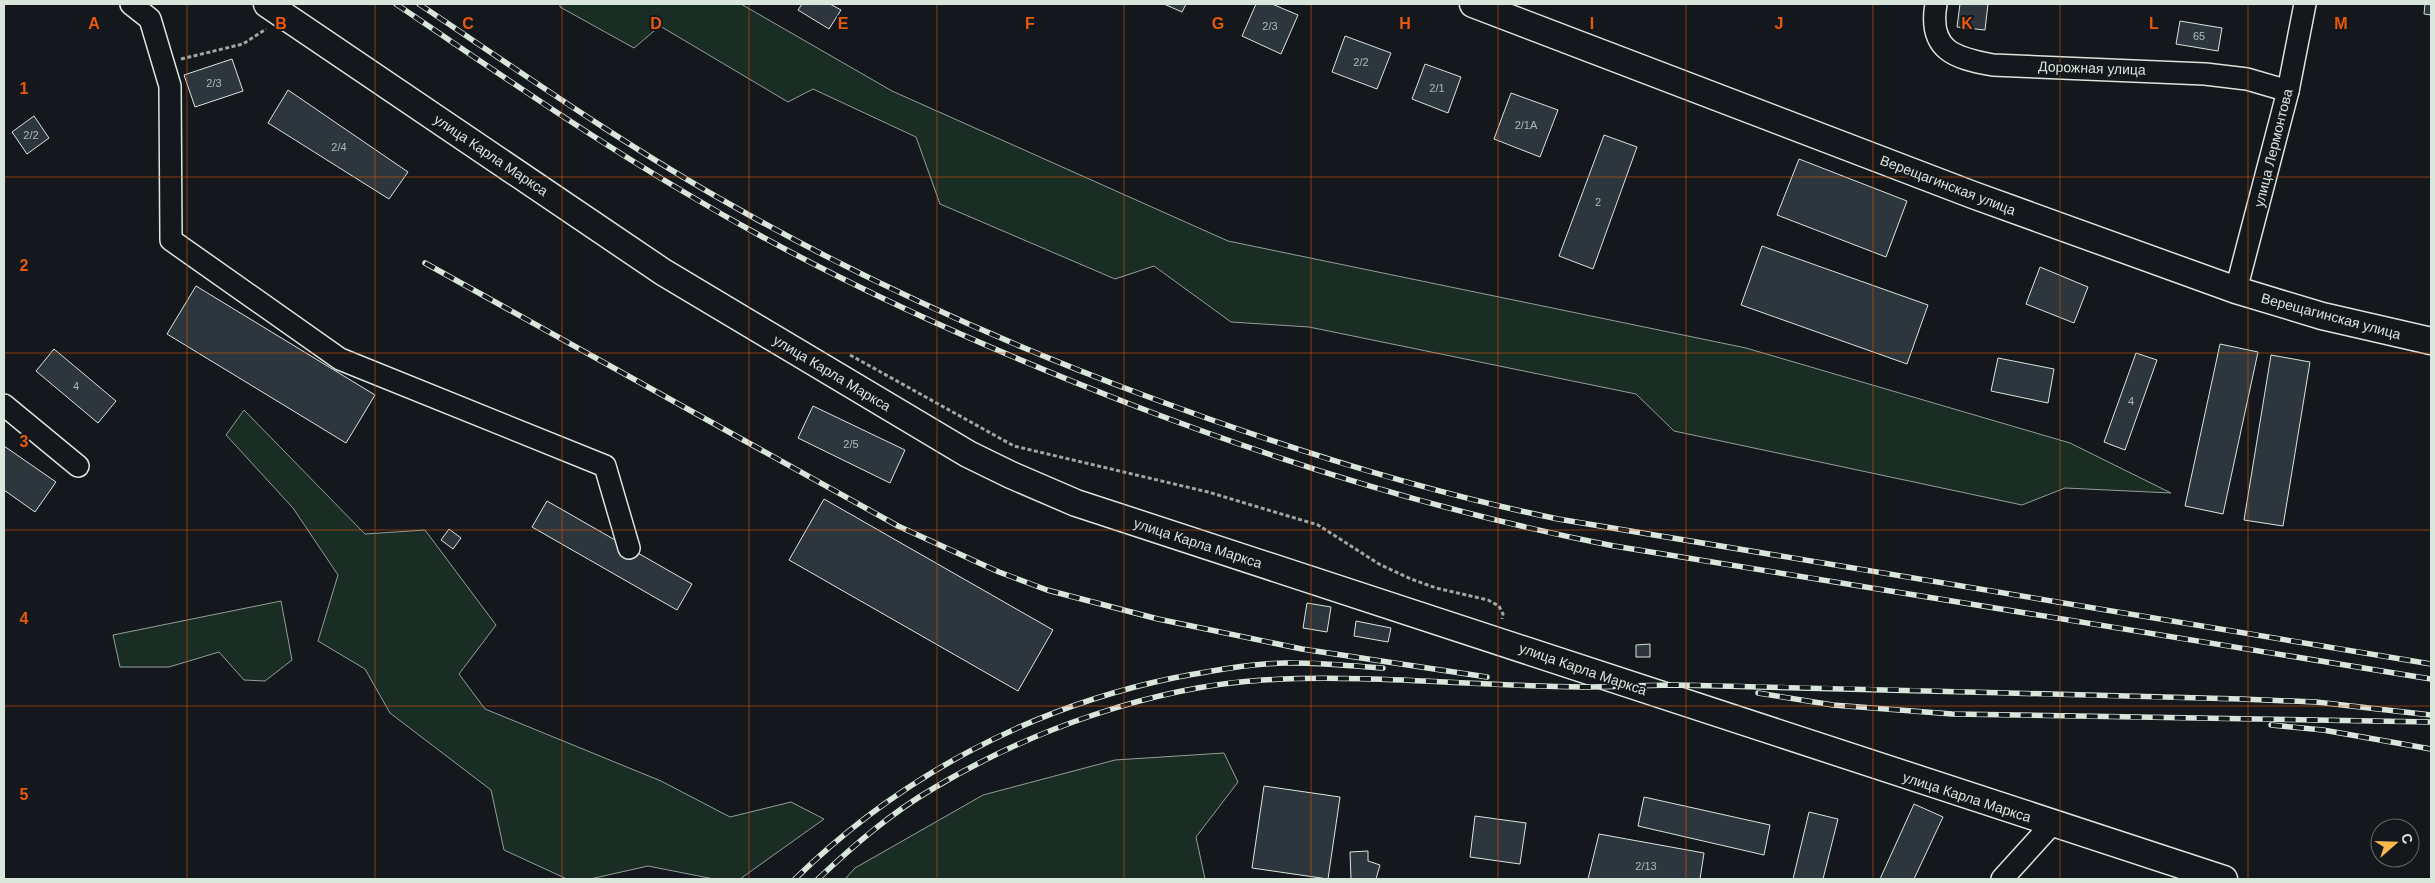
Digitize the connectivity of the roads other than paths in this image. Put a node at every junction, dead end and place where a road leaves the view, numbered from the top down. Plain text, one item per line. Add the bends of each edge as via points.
1 (131, 4) edge
2 (1473, 4) edge
3 (1936, 4) edge
4 (2305, 4) edge
5 (277, 9) edge
6 (2288, 91) junction
7 (2236, 290) junction
8 (2431, 341) edge
9 (4, 405) edge
10 (78, 466) dead end
11 (629, 548) dead end
12 (2052, 824) junction
13 (2002, 879) edge
14 (2224, 879) edge

1 - 11 street via 150,19 170,86 171,240 340,359 605,466
2 - 7 main road, Верещагинская улица via 1973,195
3 - 6 street, Дорожная улица via 1934,33 1942,46 1972,61 1994,65 2205,74 2247,79
4 - 6 street, улица Лермонтова
5 - 12 main road, улица Карла Маркса via 663,272 968,454 1011,475 1076,503
6 - 7 street, улица Лермонтова
7 - 8 main road, Верещагинская улица via 2322,316
9 - 10 street
12 - 13 street
12 - 14 main road, улица Карла Маркса

